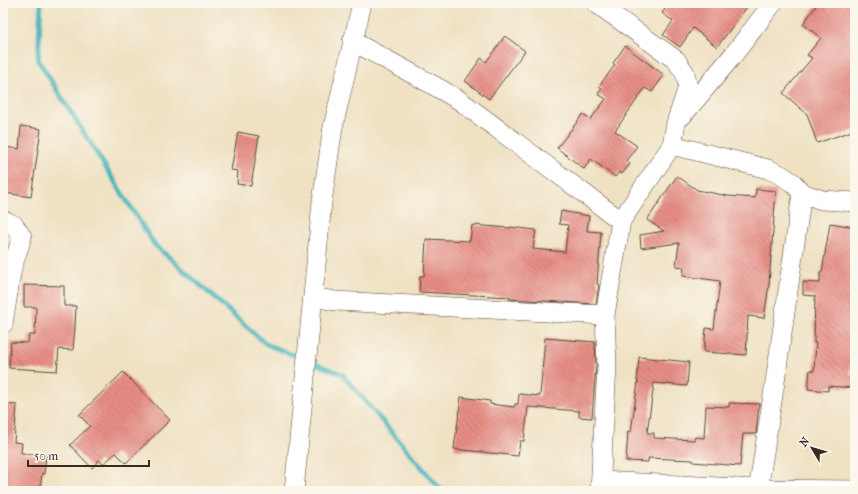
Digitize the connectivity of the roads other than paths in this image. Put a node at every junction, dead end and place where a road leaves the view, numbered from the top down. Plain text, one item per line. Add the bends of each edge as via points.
1 (362, 3) edge
2 (596, 3) edge
3 (773, 3) edge
4 (352, 41) junction
5 (676, 123) junction
6 (672, 145) junction
7 (802, 193) junction
8 (855, 202) edge
9 (3, 220) edge
10 (620, 221) junction
11 (313, 297) junction
12 (605, 315) junction
13 (3, 324) edge
14 (600, 486) edge
15 (758, 490) edge
16 (855, 490) edge
17 (294, 491) edge

1 - 4 street
2 - 5 street via 676,60 685,73 688,88
3 - 5 street
4 - 10 street via 459,100
4 - 11 street via 333,127 322,202
5 - 6 street
6 - 7 street via 768,169 793,183
6 - 10 street
7 - 8 street via 822,200
7 - 15 street
9 - 13 street via 14,225 22,237 12,268
10 - 12 street
11 - 12 street via 335,301
11 - 17 street
12 - 14 street via 607,366
14 - 15 street
15 - 16 street

